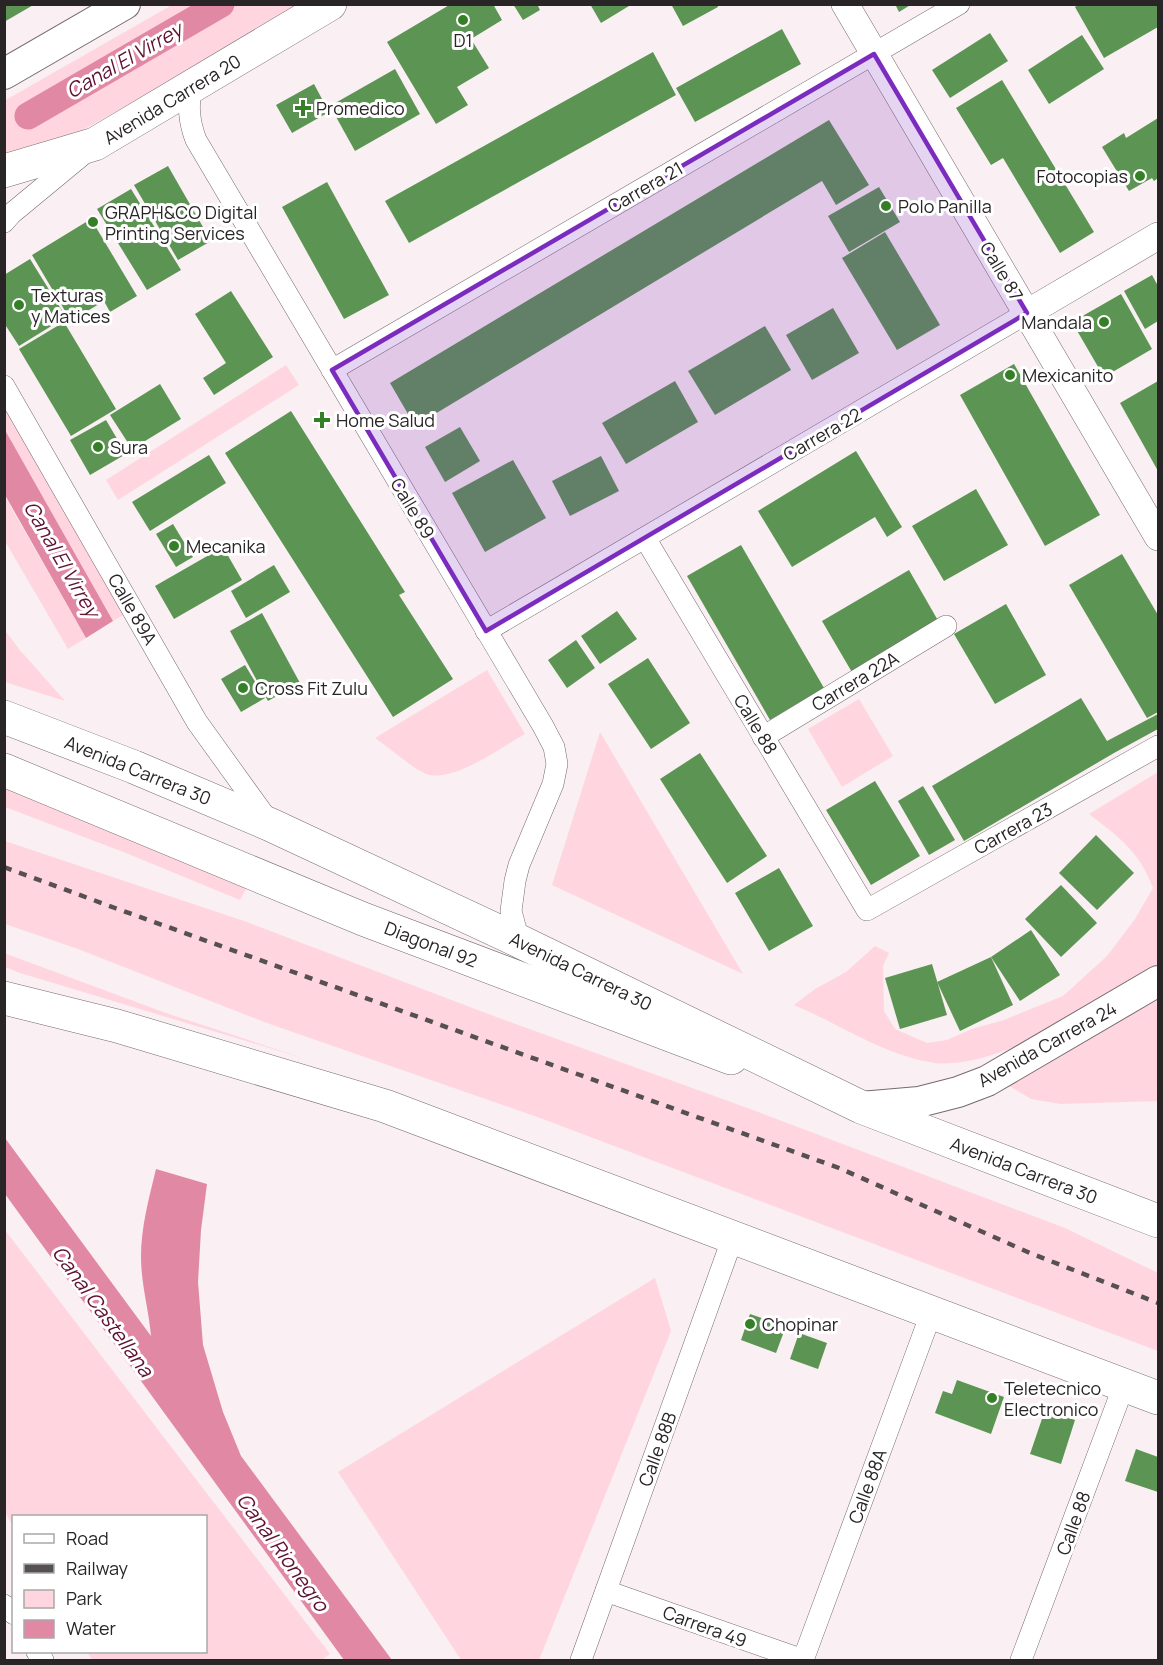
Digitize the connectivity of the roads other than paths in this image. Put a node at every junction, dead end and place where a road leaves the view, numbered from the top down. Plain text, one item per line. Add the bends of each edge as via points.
1 (124, 4) edge
2 (330, 4) edge
3 (845, 4) edge
4 (959, 4) edge
5 (874, 54) junction
6 (4, 74) edge
7 (191, 87) junction
8 (95, 144) junction
9 (4, 171) edge
10 (4, 196) edge
11 (4, 222) edge
12 (1156, 244) edge
13 (1027, 314) junction
14 (332, 370) junction
15 (4, 386) edge
16 (1158, 537) edge
17 (645, 538) junction
18 (946, 626) dead end
19 (486, 631) junction
20 (4, 717) edge
21 (763, 737) junction
22 (1158, 746) edge
23 (4, 770) edge
24 (271, 825) junction
25 (867, 910) joint
26 (519, 941) junction
27 (1158, 981) edge
28 (7, 996) edge
29 (861, 1107) junction
30 (1158, 1221) edge
31 (734, 1237) junction
32 (932, 1311) junction
33 (1124, 1385) junction
34 (1158, 1398) edge
35 (606, 1591) junction
36 (581, 1660) edge
37 (803, 1660) edge
38 (1021, 1660) edge

1 - 6 main road
2 - 7 main road, Avenida Carrera 20
3 - 5 street, Calle 87
4 - 5 street, Carrera 21
5 - 13 street, Calle 87
5 - 14 street, Carrera 21
7 - 8 main road, Avenida Carrera 20
7 - 14 street, Calle 89 via 189,123 196,140
8 - 9 main road, Avenida Carrera 20
8 - 10 main road
8 - 11 street
12 - 13 street, Carrera 22
13 - 16 street, Calle 87
13 - 17 street, Carrera 22
14 - 19 street, Calle 89
15 - 24 street, Calle 89A via 197,722
17 - 19 street, Carrera 22
17 - 21 street, Calle 88
18 - 21 street, Carrera 22A
19 - 26 street, Calle 89 via 543,726 554,747 557,764 515,881 511,911
20 - 24 main road, Avenida Carrera 30
21 - 25 street, Calle 88
22 - 25 street, Carrera 23
23 - 29 main road, Diagonal 92 via 363,919
24 - 26 main road, Avenida Carrera 30
26 - 29 main road, Avenida Carrera 30
27 - 29 main road, Avenida Carrera 24 via 987,1081 919,1102
28 - 31 main road via 385,1106
29 - 30 main road, Avenida Carrera 30
31 - 32 main road
31 - 35 street, Calle 88B
32 - 33 main road
32 - 37 street, Calle 88A
33 - 34 main road
33 - 38 street, Calle 88
35 - 36 street, Calle 88B
35 - 37 street, Carrera 49

